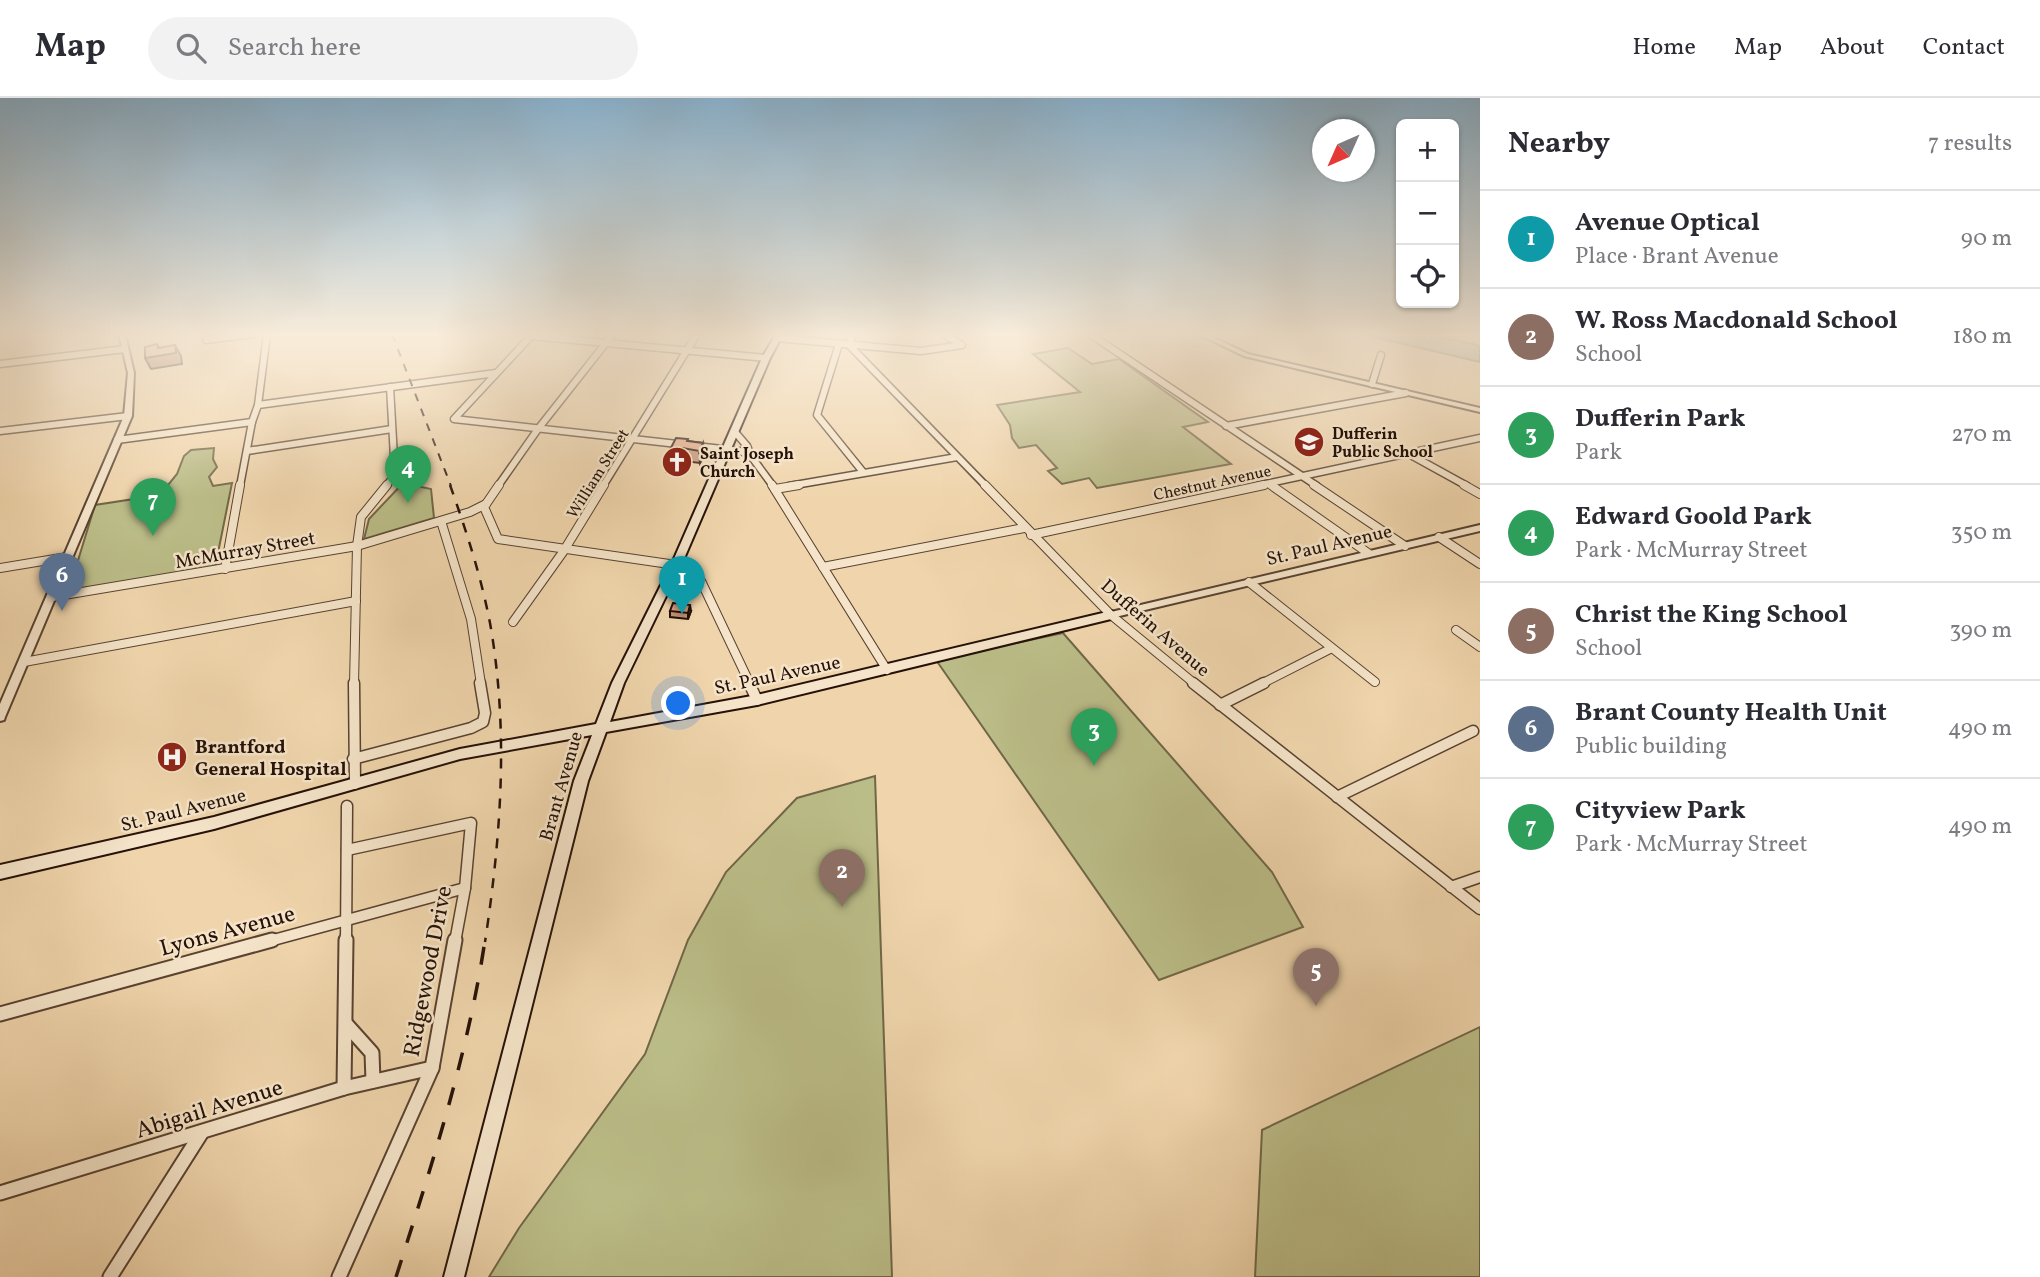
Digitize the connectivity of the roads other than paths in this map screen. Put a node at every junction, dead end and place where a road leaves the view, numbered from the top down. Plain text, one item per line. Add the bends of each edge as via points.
1 (130, 389) edge
2 (260, 389) edge
3 (375, 389) edge
4 (390, 389) edge
5 (481, 389) edge
6 (570, 389) edge
7 (665, 389) edge
8 (753, 389) edge
9 (825, 389) edge
10 (891, 389) edge
11 (1171, 389) edge
12 (1391, 389) edge
13 (1406, 393) junction
14 (258, 405) junction
15 (1480, 410) edge
16 (128, 415) junction
17 (252, 422) junction
18 (1226, 426) junction
19 (392, 429) junction
20 (538, 429) junction
21 (0, 431) edge
22 (735, 432) junction
23 (1480, 438) edge
24 (117, 440) junction
25 (634, 440) junction
26 (727, 450) junction
27 (247, 451) junction
28 (1409, 454) junction
29 (751, 456) junction
30 (957, 457) junction
31 (863, 472) junction
32 (1302, 477) junction
33 (1270, 484) junction
34 (775, 489) junction
35 (1480, 494) edge
36 (486, 504) junction
37 (487, 514) junction
38 (442, 521) junction
39 (1024, 528) junction
40 (1480, 528) edge
41 (1031, 535) junction
42 (1439, 537) junction
43 (357, 546) junction
44 (1405, 546) junction
45 (564, 551) junction
46 (1367, 553) junction
47 (67, 557) junction
48 (1480, 564) edge
49 (676, 565) junction
50 (823, 567) junction
51 (0, 568) edge
52 (225, 569) junction
53 (1249, 582) junction
54 (52, 597) junction
55 (356, 601) junction
56 (1111, 615) junction
57 (513, 622) dead end
58 (1456, 629) dead end
59 (1480, 647) edge
60 (1330, 649) junction
61 (24, 662) junction
62 (887, 670) junction
63 (1375, 682) dead end
64 (757, 700) junction
65 (1220, 705) junction
66 (0, 718) edge
67 (599, 729) junction
68 (1473, 732) dead end
69 (353, 759) junction
70 (355, 784) junction
71 (1337, 797) junction
72 (348, 806) dead end
73 (347, 850) junction
74 (0, 872) edge
75 (1480, 877) edge
76 (1451, 887) junction
77 (465, 888) junction
78 (1480, 909) edge
79 (344, 920) junction
80 (0, 1014) edge
81 (346, 1024) junction
82 (432, 1068) junction
83 (373, 1081) junction
84 (344, 1088) junction
85 (202, 1132) junction
86 (0, 1193) edge
87 (110, 1277) edge
88 (339, 1277) edge
89 (454, 1277) edge

1 - 16 street
2 - 14 street
3 - 14 street
4 - 19 street
5 - 20 street via 454,419
6 - 20 street
7 - 25 street, William Street
8 - 22 main road, Brant Avenue
9 - 31 street via 817,415
10 - 30 street, Dufferin Avenue
11 - 18 street
12 - 13 street
13 - 15 street
13 - 18 street
14 - 17 street
16 - 21 street
16 - 24 street
17 - 24 street
17 - 27 street
18 - 32 street
19 - 27 street
19 - 43 street via 396,475 361,517
20 - 25 street
20 - 36 street
22 - 26 main road, Brant Avenue
22 - 29 street
23 - 28 street, Chestnut Avenue
24 - 47 street
25 - 26 street
25 - 45 street, William Street
26 - 29 street
26 - 49 main road, Brant Avenue
27 - 52 street
28 - 32 street, Chestnut Avenue
28 - 35 street
29 - 34 street
30 - 31 street
30 - 39 street, Dufferin Avenue
31 - 34 street
32 - 33 street, Chestnut Avenue
32 - 44 street
33 - 41 street, Chestnut Avenue
33 - 46 street
34 - 50 street
36 - 37 street
36 - 38 street, McMurray Street
37 - 38 street, McMurray Street
37 - 45 street via 498,539
38 - 43 street, McMurray Street
38 - 69 street via 471,619 483,722
39 - 41 street, Dufferin Avenue
39 - 50 street
40 - 42 street, St. Paul Avenue
41 - 56 street, Dufferin Avenue
42 - 44 street, St. Paul Avenue
42 - 48 street
43 - 52 street, McMurray Street
43 - 55 street
44 - 46 street, St. Paul Avenue
45 - 49 street
45 - 57 street, William Street
46 - 53 street, St. Paul Avenue
47 - 51 street
47 - 54 street
49 - 64 street via 693,571 701,581
49 - 67 main road, Brant Avenue
50 - 62 street
52 - 54 street, McMurray Street
53 - 56 street, St. Paul Avenue
53 - 60 street
54 - 61 street
55 - 61 street
55 - 69 street
56 - 62 main road, St. Paul Avenue
56 - 65 street, Dufferin Avenue
58 - 59 street
60 - 63 street
60 - 65 street
61 - 66 street
62 - 64 main road, St. Paul Avenue
64 - 67 main road, St. Paul Avenue
65 - 71 street, Dufferin Avenue
67 - 70 main road, St. Paul Avenue via 460,754
67 - 89 main road, Brant Avenue via 581,781
68 - 71 street
69 - 70 street
70 - 74 main road, St. Paul Avenue via 214,823
71 - 76 street, Dufferin Avenue
72 - 73 street
73 - 77 street, Ridgewood Drive via 471,823
73 - 79 street
75 - 76 street
76 - 78 street, Dufferin Avenue
77 - 79 street, Lyons Avenue
77 - 82 street, Ridgewood Drive
79 - 80 street, Lyons Avenue
79 - 81 street
81 - 83 street via 372,1053
81 - 84 street
82 - 83 street, Abigail Avenue
82 - 88 street, Ridgewood Drive
83 - 84 street, Abigail Avenue
84 - 85 street, Abigail Avenue
85 - 86 street, Abigail Avenue
85 - 87 street

